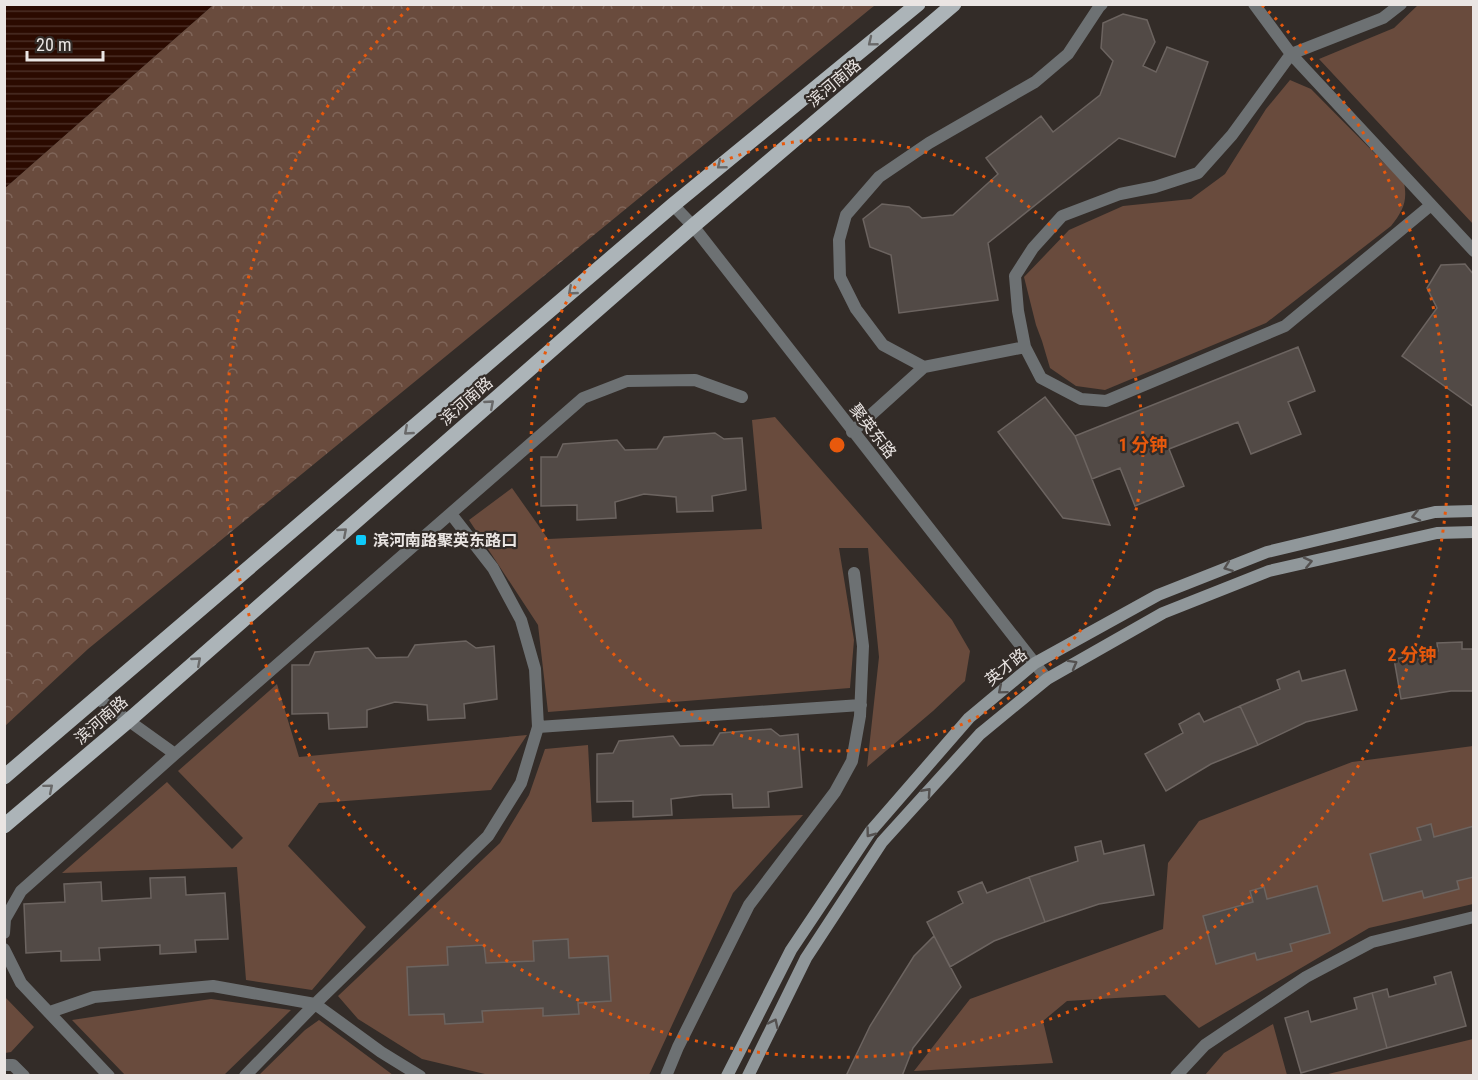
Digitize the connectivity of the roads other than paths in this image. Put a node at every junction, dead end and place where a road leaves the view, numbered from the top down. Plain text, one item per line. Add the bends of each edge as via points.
1 (918, 4) edge
2 (954, 4) edge
3 (1102, 4) edge
4 (1254, 4) edge
5 (1401, 4) edge
6 (1291, 54) junction
7 (673, 204) junction
8 (1431, 205) junction
9 (693, 226) junction
10 (1473, 252) edge
11 (1025, 347) junction
12 (924, 366) junction
13 (742, 398) dead end
14 (852, 432) junction
15 (1473, 511) edge
16 (451, 514) junction
17 (1473, 532) edge
18 (854, 573) dead end
19 (1035, 663) junction
20 (1047, 679) junction
21 (97, 698) junction
22 (861, 705) junction
23 (128, 721) junction
24 (538, 726) junction
25 (175, 754) junction
26 (4, 777) edge
27 (4, 826) edge
28 (1473, 917) edge
29 (4, 933) edge
30 (4, 949) edge
31 (315, 1004) junction
32 (50, 1012) junction
33 (4, 1065) edge
34 (24, 1076) edge
35 (109, 1076) edge
36 (245, 1076) edge
37 (420, 1076) edge
38 (666, 1076) edge
39 (727, 1076) edge
40 (748, 1076) edge
41 (1176, 1076) edge

1 -> 7 main road, 滨河南路
2 - 9 main road, 滨河南路
3 - 12 street via 1068,54 1035,82 929,143 879,177 846,215 839,240 840,277 856,309 883,345
4 - 6 street
5 - 6 street via 1383,18
6 - 8 street
6 - 11 street via 1232,135 1198,173 1120,194 1062,216 1047,232 1015,276
7 - 9 street, 聚英东路
7 -> 21 main road, 滨河南路
8 - 10 street
8 - 11 street via 1285,326 1106,401 1081,399 1041,378
9 - 14 street, 聚英东路
23 -> 9 main road, 滨河南路
11 - 12 street
12 - 14 street
13 - 16 street via 695,380 627,381 583,398
14 - 19 street, 聚英东路
15 -> 19 main road, 英才路 via 1435,512 1267,552 1158,595
16 - 24 street via 493,568 521,620 535,669
16 - 25 street
20 -> 17 main road via 1163,613 1269,571 1437,533
18 - 22 street via 863,646
19 - 20 street, 聚英东路
19 -> 39 main road, 英才路 via 969,718 870,832 791,950
40 -> 20 main road via 806,958 882,842 980,734
21 - 23 street
21 - 26 main road, 滨河南路
22 - 24 street
22 - 38 street via 852,761 835,792 749,905
23 - 25 street
27 -> 23 main road, 滨河南路
24 - 31 street via 521,783 488,836
25 - 29 street via 21,891 5,919
28 - 41 street via 1372,942 1306,977 1205,1045
30 - 32 street via 21,983
31 - 32 street via 213,986 94,998
31 - 36 street
31 - 37 street
32 - 35 street
33 - 34 street via 13,1065

